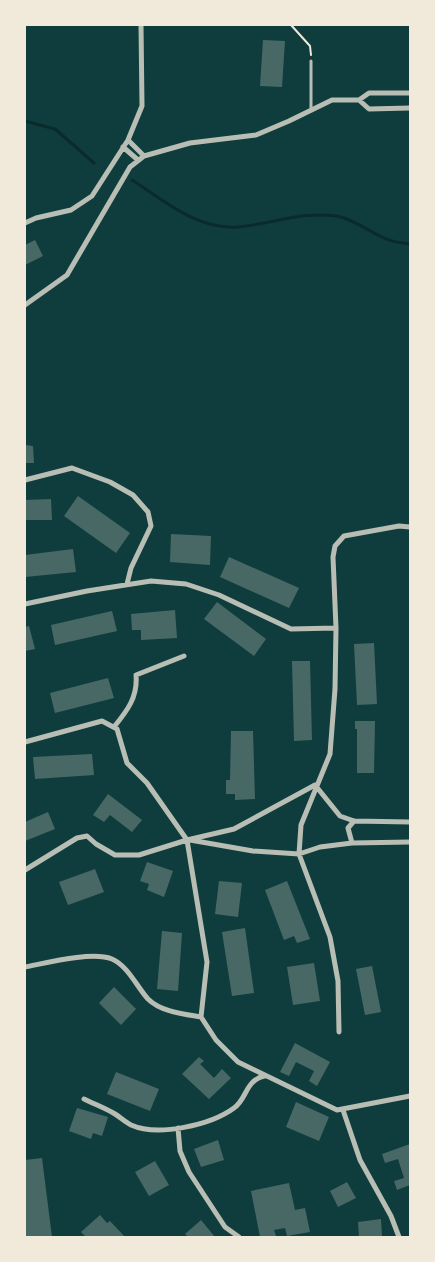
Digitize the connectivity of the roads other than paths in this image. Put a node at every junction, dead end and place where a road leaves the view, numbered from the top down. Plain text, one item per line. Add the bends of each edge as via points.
1 (141, 25) edge
2 (311, 61) road end
3 (410, 93) edge
4 (359, 100) junction
5 (410, 108) edge
6 (311, 110) junction
7 (128, 140) junction
8 (123, 147) junction
9 (144, 156) junction
10 (138, 160) junction
11 (25, 223) edge
12 (25, 305) edge
13 (25, 480) edge
14 (410, 528) edge
15 (127, 584) junction
16 (25, 604) edge
17 (336, 628) junction
18 (184, 656) dead end
19 (114, 727) junction
20 (25, 742) edge
21 (316, 785) junction
22 (354, 821) junction
23 (410, 822) edge
24 (187, 840) junction
25 (410, 842) edge
26 (352, 843) junction
27 (299, 854) junction
28 (25, 870) edge
29 (25, 967) edge
30 (201, 1017) junction
31 (339, 1032) dead end
32 (264, 1076) junction
33 (410, 1096) edge
34 (84, 1099) dead end
35 (343, 1110) junction
36 (178, 1128) junction
37 (238, 1237) edge
38 (399, 1237) edge

1 - 7 street via 142,106
2 - 6 lane
3 - 4 street via 369,93
4 - 5 street via 369,109
4 - 6 street via 332,100
6 - 9 street via 256,135 190,143
7 - 8 street
7 - 9 street
8 - 10 street
8 - 11 street via 92,196 71,210
9 - 10 street
10 - 12 street via 123,178 67,275
13 - 15 street via 72,468 110,482 133,495 148,512 151,526
14 - 17 street via 399,526 344,536 335,546 332,557
15 - 16 street
15 - 17 street via 151,581 186,584 219,595 291,628
17 - 21 street via 330,754
18 - 19 street via 136,675 133,701
19 - 20 street via 102,721
19 - 24 street via 127,763 147,783
21 - 22 street via 340,816
21 - 24 street via 234,829
21 - 27 street via 300,825
22 - 23 street
22 - 26 street via 348,828
24 - 27 street via 253,851
24 - 28 street via 139,856 115,855 87,836 77,838
24 - 30 street via 208,962
25 - 26 street
26 - 27 street via 320,847
27 - 31 street via 330,937 338,981
29 - 30 street via 80,956 112,959 148,1000 174,1012
30 - 32 street via 228,1054
32 - 35 street
32 - 36 street via 251,1082 232,1110 214,1119
33 - 35 street
34 - 36 street via 132,1125
35 - 38 street via 360,1160
36 - 37 street via 180,1151 190,1172 225,1227

